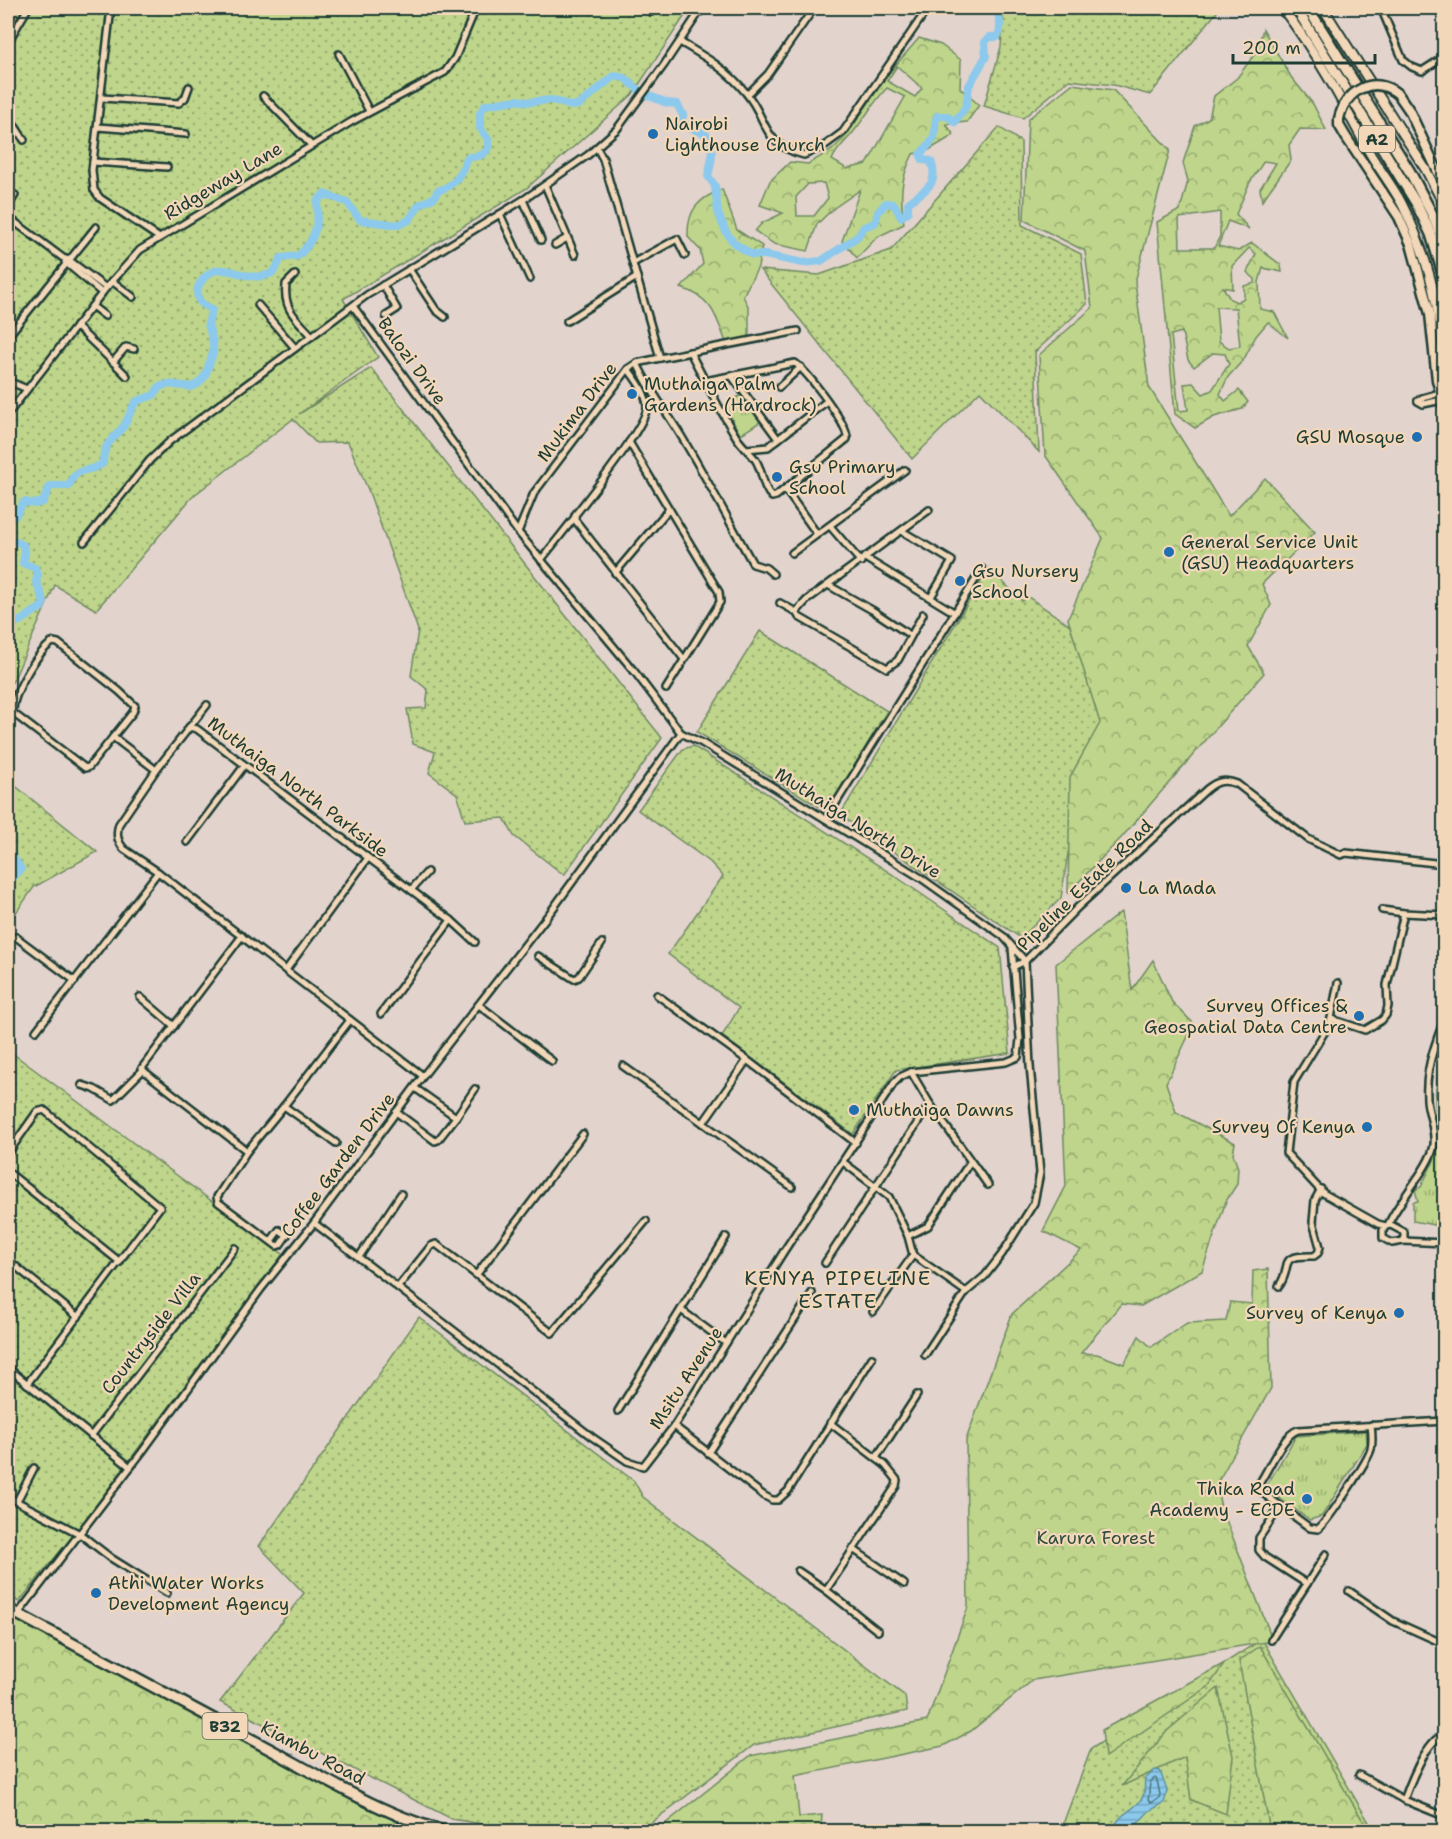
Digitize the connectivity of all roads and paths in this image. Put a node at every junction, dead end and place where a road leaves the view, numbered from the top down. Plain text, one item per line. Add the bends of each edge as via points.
1 (28, 8) edge
2 (111, 8) edge
3 (476, 8) edge
4 (702, 8) edge
5 (814, 8) edge
6 (928, 8) edge
7 (1296, 8) edge
8 (1308, 8) edge
9 (1323, 8) edge
10 (1381, 8) edge
11 (1283, 9) edge
12 (8, 42) edge
13 (680, 42) junction
14 (339, 54) dead end
15 (1444, 57) edge
16 (189, 87) dead end
17 (748, 94) junction
18 (263, 96) dead end
19 (102, 98) junction
20 (369, 111) junction
21 (8, 115) edge
22 (98, 127) junction
23 (186, 134) dead end
24 (24, 140) dead end
25 (311, 145) junction
26 (597, 148) junction
27 (93, 162) junction
28 (167, 166) dead end
29 (545, 185) junction
30 (1443, 189) edge
31 (15, 195) dead end
32 (523, 200) junction
33 (1444, 206) edge
34 (8, 207) edge
35 (500, 214) junction
36 (8, 217) edge
37 (1401, 222) junction
38 (96, 227) dead end
39 (1413, 230) junction
40 (158, 237) junction
41 (567, 238) junction
42 (541, 240) dead end
43 (1444, 243) edge
44 (555, 246) dead end
45 (575, 255) dead end
46 (684, 255) dead end
47 (66, 261) junction
48 (633, 263) junction
49 (409, 269) junction
50 (295, 276) dead end
51 (637, 277) junction
52 (1444, 277) edge
53 (530, 279) dead end
54 (112, 281) junction
55 (383, 285) junction
56 (104, 291) junction
57 (133, 297) dead end
58 (258, 305) dead end
59 (92, 306) junction
60 (353, 306) junction
61 (105, 316) dead end
62 (386, 316) dead end
63 (445, 317) dead end
64 (567, 321) dead end
65 (76, 326) junction
66 (798, 331) dead end
67 (9, 335) edge
68 (312, 336) junction
69 (295, 348) junction
70 (134, 349) dead end
71 (690, 352) junction
72 (660, 358) junction
73 (1444, 360) edge
74 (113, 362) junction
75 (637, 363) junction
76 (801, 367) junction
77 (628, 369) junction
78 (731, 375) junction
79 (127, 376) dead end
80 (1437, 380) junction
81 (8, 381) edge
82 (705, 381) junction
83 (778, 387) dead end
84 (27, 389) junction
85 (1442, 400) edge
86 (827, 401) junction
87 (8, 414) edge
88 (778, 439) junction
89 (629, 442) junction
90 (745, 449) junction
91 (905, 470) dead end
92 (785, 489) junction
93 (669, 509) junction
94 (929, 510) dead end
95 (575, 517) junction
96 (830, 526) junction
97 (902, 531) junction
98 (518, 532) junction
99 (817, 534) junction
100 (84, 542) dead end
101 (792, 553) dead end
102 (541, 560) junction
103 (863, 560) junction
104 (982, 569) dead end
105 (615, 573) junction
106 (773, 574) dead end
107 (828, 585) junction
108 (931, 597) junction
109 (780, 603) dead end
110 (796, 612) junction
111 (955, 612) junction
112 (923, 614) dead end
113 (910, 635) junction
114 (683, 658) junction
115 (666, 689) dead end
116 (207, 705) dead end
117 (189, 727) junction
118 (681, 733) junction
119 (113, 737) junction
120 (244, 766) junction
121 (156, 770) junction
122 (826, 819) junction
123 (187, 842) dead end
124 (368, 858) junction
125 (1444, 864) edge
126 (158, 872) junction
127 (427, 872) dead end
128 (411, 890) junction
129 (1382, 910) dead end
130 (1404, 913) junction
131 (1444, 915) edge
132 (452, 920) junction
133 (242, 936) junction
134 (16, 937) dead end
135 (475, 942) dead end
136 (602, 943) dead end
137 (1012, 948) junction
138 (538, 956) dead end
139 (1025, 962) junction
140 (1014, 967) junction
141 (286, 970) junction
142 (75, 981) junction
143 (1338, 983) dead end
144 (657, 995) dead end
145 (140, 997) dead end
146 (479, 1005) junction
147 (381, 1014) dead end
148 (1331, 1019) junction
149 (350, 1020) junction
150 (1444, 1020) edge
151 (174, 1026) junction
152 (36, 1031) dead end
153 (747, 1060) junction
154 (552, 1061) dead end
155 (623, 1066) dead end
156 (143, 1069) junction
157 (911, 1072) junction
158 (423, 1076) junction
159 (82, 1085) dead end
160 (415, 1088) junction
161 (475, 1089) dead end
162 (930, 1104) junction
163 (284, 1106) junction
164 (396, 1112) junction
165 (456, 1117) junction
166 (703, 1122) junction
167 (583, 1134) dead end
168 (336, 1143) dead end
169 (855, 1143) junction
170 (247, 1151) junction
171 (8, 1153) edge
172 (843, 1162) junction
173 (970, 1162) junction
174 (8, 1173) edge
175 (987, 1185) dead end
176 (792, 1187) dead end
177 (876, 1188) junction
178 (1321, 1189) junction
179 (401, 1194) dead end
180 (646, 1221) dead end
181 (314, 1223) junction
182 (1386, 1227) junction
183 (1404, 1232) junction
184 (908, 1236) junction
185 (726, 1237) dead end
186 (271, 1241) dead end
187 (1404, 1241) junction
188 (1417, 1241) junction
189 (1444, 1243) edge
190 (235, 1248) dead end
191 (913, 1255) junction
192 (359, 1257) junction
193 (8, 1260) edge
194 (120, 1262) junction
195 (825, 1263) dead end
196 (477, 1275) junction
197 (1279, 1286) dead end
198 (398, 1287) junction
199 (966, 1292) junction
200 (812, 1293) dead end
201 (681, 1310) junction
202 (873, 1312) dead end
203 (78, 1317) junction
204 (726, 1343) junction
205 (925, 1355) dead end
206 (872, 1358) dead end
207 (8, 1368) edge
208 (27, 1384) junction
209 (917, 1395) dead end
210 (618, 1411) dead end
211 (1444, 1421) edge
212 (830, 1423) junction
213 (1371, 1425) junction
214 (674, 1426) junction
215 (91, 1436) junction
216 (708, 1453) junction
217 (876, 1458) junction
218 (130, 1467) junction
219 (34, 1468) dead end
220 (8, 1497) edge
221 (17, 1501) junction
222 (1280, 1507) junction
223 (80, 1534) junction
224 (853, 1549) junction
225 (1326, 1554) dead end
226 (798, 1571) dead end
227 (904, 1584) dead end
228 (1306, 1584) junction
229 (826, 1590) junction
230 (1349, 1591) dead end
231 (167, 1593) dead end
232 (8, 1609) edge
233 (18, 1614) junction
234 (878, 1631) dead end
235 (1271, 1640) dead end
236 (1444, 1644) edge
237 (1444, 1735) edge
238 (1359, 1775) dead end
239 (1404, 1800) junction
240 (1444, 1816) edge
241 (448, 1832) edge

1 - 12 street
2 - 19 street
3 - 20 street, Ridgeway Lane via 449,68
4 - 13 street
5 - 17 street via 768,74
6 - 17 street via 843,132 808,155 798,154 771,138
7 - 52 highway, A2 via 1416,203 1434,242
8 - 43 highway, A2 via 1410,172
9 - 30 main road
10 - 15 street via 1406,63 1422,71
11 - 39 main road via 1330,80
13 - 17 street via 717,64
13 - 26 street via 617,129
14 - 20 street
16 - 19 street via 178,103
18 - 25 street
19 - 22 street
20 - 25 street, Ridgeway Lane
21 - 24 street
22 - 23 street
22 - 27 street
25 - 40 street, Ridgeway Lane
26 - 29 street
26 - 48 street
27 - 28 street
27 - 40 street via 94,190 100,198
29 - 32 street
29 - 41 street
30 - 33 main road
30 - 37 main road, bridge via 1409,110 1398,94 1383,84 1355,93 1343,105 1339,124
31 - 34 street
32 - 35 street
32 - 42 street
35 - 49 street
35 - 53 street
36 - 47 street
37 - 39 main road
37 - 80 main road via 1412,244 1430,314
38 - 47 street
39 - 73 main road via 1429,271
40 - 54 street, Ridgeway Lane via 140,250
41 - 44 street
41 - 45 street
46 - 48 street via 677,239
47 - 56 street
47 - 67 street
48 - 51 street
49 - 55 street
49 - 63 street
50 - 68 street via 286,284 285,301
51 - 64 street
51 - 72 street
54 - 56 street, Ridgeway Lane
54 - 57 street
55 - 60 street
55 - 62 street via 397,309
56 - 59 street, Ridgeway Lane
58 - 69 street
59 - 61 street
59 - 65 street, Ridgeway Lane
60 - 68 street
60 - 98 street, Balozi Drive
65 - 74 street
65 - 84 street, Ridgeway Lane
66 - 71 street, Mukima Drive
68 - 69 street
69 - 100 street via 161,449
70 - 74 street via 126,346
71 - 72 street, Mukima Drive
71 - 82 street
72 - 75 street, Mukima Drive
73 - 80 main road
74 - 79 street
75 - 77 street, Mukima Drive
75 - 106 street via 753,564
76 - 78 street via 790,363
76 - 83 street
76 - 86 street
77 - 89 street via 643,391 647,409
77 - 98 street, Mukima Drive via 534,493
78 - 82 street
78 - 88 street
80 - 85 main road
81 - 84 street
82 - 90 street
84 - 87 street, Ridgeway Lane
86 - 88 street
86 - 92 street via 847,431 847,439
88 - 90 street via 763,449
89 - 93 street
89 - 95 street
90 - 92 street via 755,458 770,496
91 - 96 street
92 - 99 street
93 - 105 street
93 - 114 street via 719,592 720,602
94 - 97 street
95 - 102 street
95 - 105 street
96 - 99 street
96 - 103 street
97 - 103 street
97 - 108 street via 952,561
98 - 102 street, Balozi Drive
99 - 101 street
102 - 118 street, Balozi Drive
103 - 107 street
103 - 108 street
104 - 111 street
105 - 114 street
107 - 110 street
107 - 113 street
108 - 111 street
109 - 110 street
110 - 113 street via 887,668 898,660
111 - 122 street
112 - 113 street
114 - 115 street
116 - 117 street
117 - 120 street, Muthaiga North Parkside
117 - 121 street, Muthaiga North Parkside
118 - 122 street, Muthaiga North Drive
118 - 146 street, Coffee Garden Drive
119 - 119 street via 93,764 85,768 17,718 12,706 35,661 48,645 58,644 135,706
119 - 121 street
120 - 123 street
120 - 124 street, Muthaiga North Parkside
121 - 126 street, Muthaiga North Parkside via 119,824 117,835 124,849
122 - 137 street, Muthaiga North Drive via 921,878 1003,936
124 - 128 street, Muthaiga North Parkside
124 - 141 street
125 - 139 street, Pipeline Estate Road via 1341,855 1303,836 1237,784 1220,781 1078,907
126 - 133 street, Muthaiga North Parkside
126 - 142 street
127 - 128 street
128 - 132 street, Muthaiga North Parkside
129 - 130 street
130 - 131 street
130 - 148 street via 1387,985 1388,1006 1382,1020 1365,1030
132 - 135 street, Muthaiga North Parkside
132 - 147 street
133 - 141 street, Muthaiga North Parkside
133 - 151 street
134 - 142 street
136 - 138 street via 574,979
137 - 139 street
137 - 140 street
139 - 140 street
139 - 199 street, Pipeline Estate Road via 1040,1173 1034,1203 1002,1254
140 - 157 street via 1020,1039 1017,1058
141 - 149 street, Muthaiga North Parkside
142 - 152 street
143 - 148 street
144 - 153 street
145 - 151 street
146 - 154 street
146 - 158 street, Coffee Garden Drive
148 - 178 street via 1294,1082 1286,1149
149 - 158 street, Muthaiga North Parkside
149 - 163 street
150 - 182 street via 1426,1078 1434,1144 1429,1159
151 - 156 street
153 - 166 street
153 - 169 street
155 - 166 street
156 - 159 street via 113,1100
156 - 170 street
157 - 162 street
157 - 169 street, Msitu Avenue via 894,1083
158 - 160 street, Coffee Garden Drive
160 - 164 street, Coffee Garden Drive
160 - 165 street
161 - 165 street
162 - 173 street
162 - 177 street
163 - 168 street
163 - 170 street
164 - 165 street via 435,1141
164 - 181 street, Coffee Garden Drive
166 - 176 street
167 - 196 street
169 - 172 street, Msitu Avenue
170 - 186 street via 217,1197 218,1202
171 - 194 street via 37,1112 44,1110 160,1207
172 - 177 street
172 - 204 street, Msitu Avenue
173 - 175 street
173 - 184 street via 928,1226
174 - 194 street
177 - 184 street via 889,1197
177 - 195 street
178 - 182 street via 1332,1199
178 - 197 street via 1315,1200 1313,1222 1320,1250 1314,1256 1288,1260
179 - 192 street
180 - 196 street via 552,1333
181 - 192 street, Msitu Avenue
181 - 218 street, Coffee Garden Drive
182 - 183 street via 1395,1226
182 - 187 street via 1383,1238 1399,1244
183 - 187 street
183 - 188 street
184 - 191 street
185 - 201 street
187 - 188 street
188 - 189 street
190 - 215 street, Countryside Villa
191 - 199 street
191 - 202 street
192 - 198 street, Msitu Avenue
193 - 203 street
194 - 203 street
196 - 198 street via 435,1244
198 - 214 street, Msitu Avenue via 592,1437 635,1465 646,1465
199 - 205 street, Pipeline Estate Road
200 - 216 street
201 - 204 street
201 - 210 street
203 - 208 street
204 - 214 street, Msitu Avenue
206 - 212 street
207 - 208 street
208 - 215 street
209 - 217 street
211 - 213 street
212 - 216 street via 788,1491 778,1500 763,1495
212 - 217 street
213 - 222 street via 1371,1452 1322,1526 1310,1528
213 - 222 street via 1291,1433 1259,1484 1262,1494
214 - 216 street
215 - 218 street
217 - 224 street via 892,1472 896,1486
218 - 223 street, Coffee Garden Drive
219 - 221 street
220 - 221 street
221 - 223 street
222 - 228 street via 1259,1538 1259,1550
223 - 231 street
223 - 233 street, Coffee Garden Drive
224 - 227 street
224 - 229 street
225 - 228 street
226 - 229 street
228 - 235 street
229 - 234 street
230 - 236 street via 1394,1621
232 - 233 highway, Kiambu Road / B32
233 - 241 highway, Kiambu Road / B32 via 356,1794 407,1819
237 - 239 street via 1415,1771
238 - 239 street
239 - 240 street

